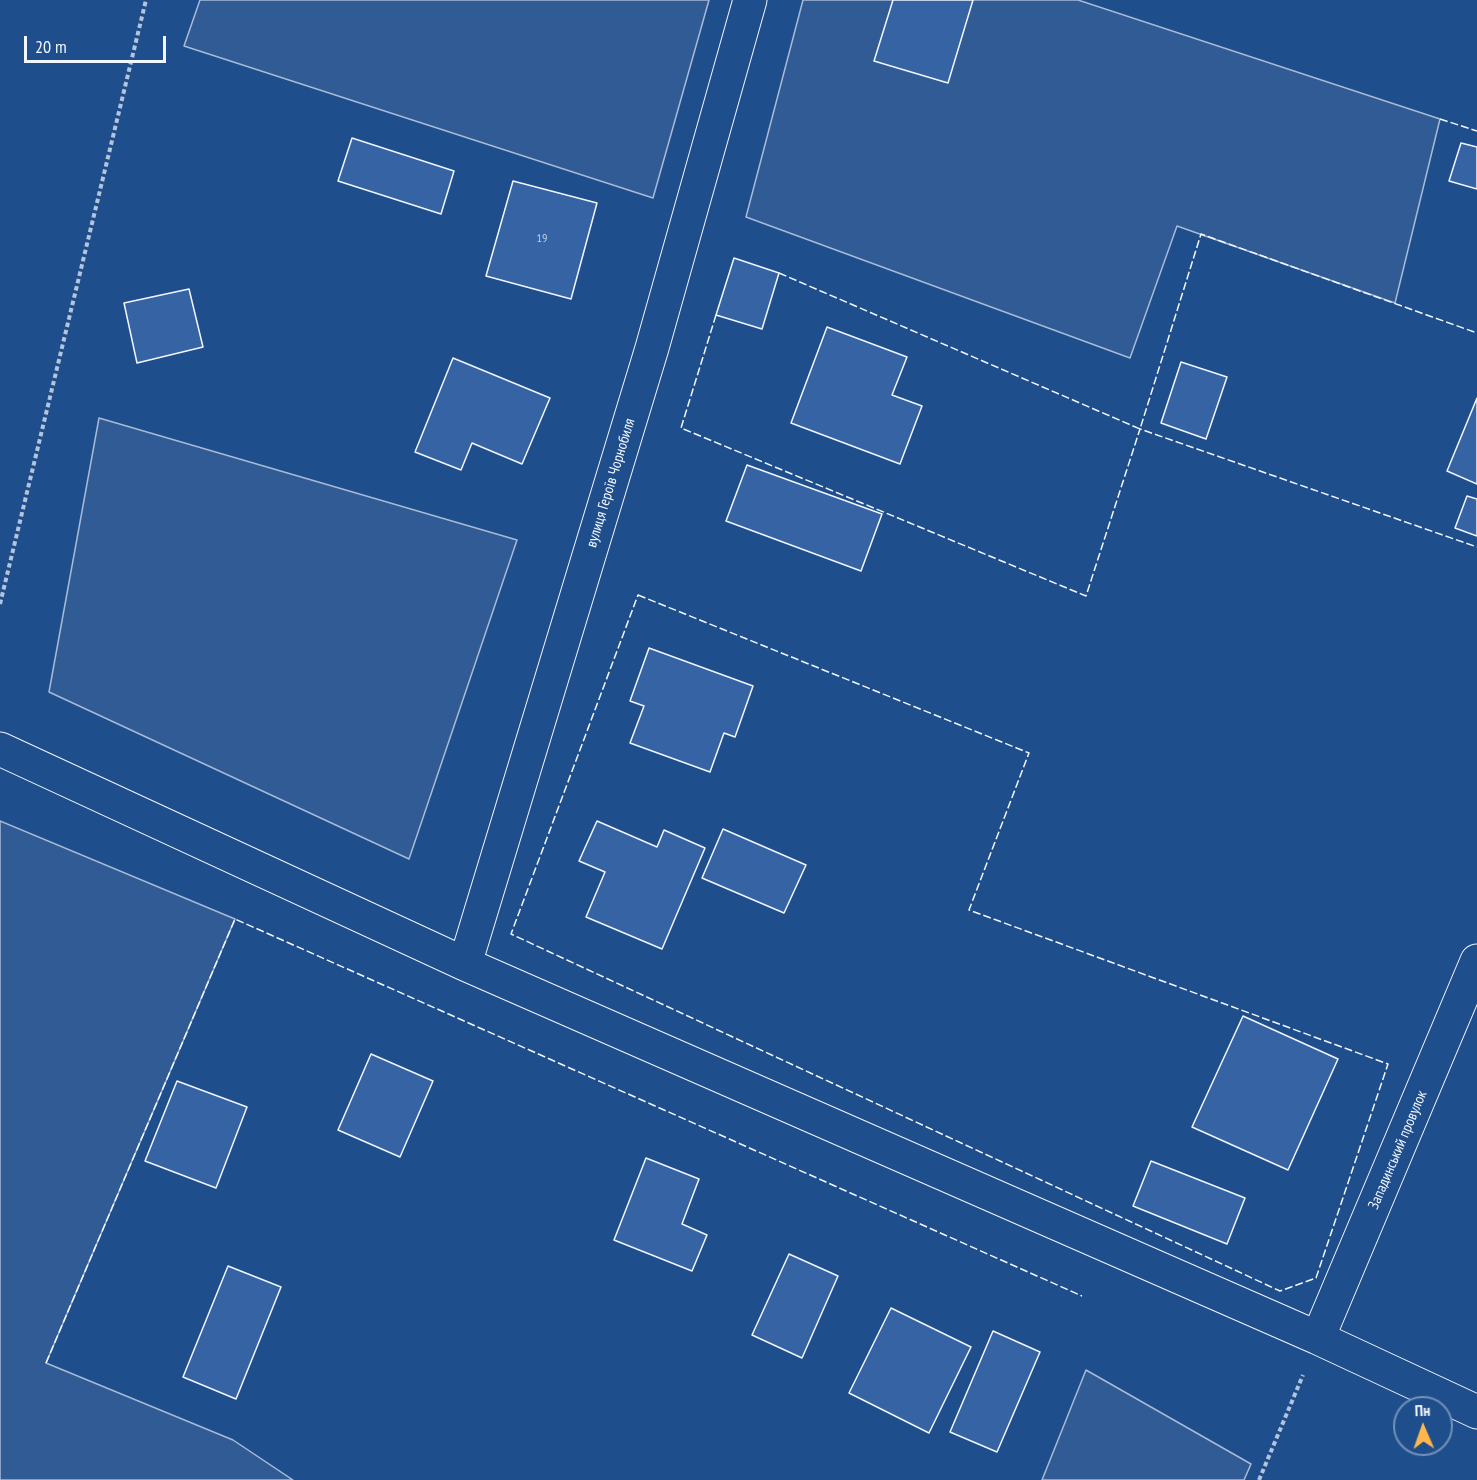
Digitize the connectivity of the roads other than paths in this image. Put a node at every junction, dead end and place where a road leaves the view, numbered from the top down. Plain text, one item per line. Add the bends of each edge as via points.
1 (750, 0) edge
2 (0, 749) edge
3 (1477, 961) edge
4 (465, 964) junction
5 (1318, 1338) junction
6 (1477, 1412) edge

1 - 4 street, вулиця Героїв Чорнобиля via 652,348
2 - 4 street
3 - 5 street, Западинський провулок
4 - 5 street
5 - 6 street

